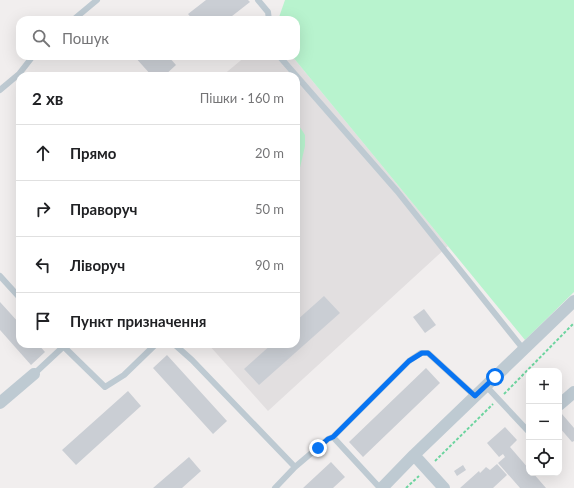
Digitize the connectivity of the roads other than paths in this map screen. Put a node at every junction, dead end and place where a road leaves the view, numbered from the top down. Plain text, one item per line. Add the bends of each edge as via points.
1 (96, 0) edge
2 (258, 0) edge
3 (78, 16) edge
4 (268, 16) edge
5 (31, 60) edge
6 (282, 60) edge
7 (21, 72) edge
8 (293, 72) edge
9 (16, 77) edge
10 (300, 80) edge
11 (0, 90) edge
12 (0, 276) edge
13 (16, 294) edge
14 (574, 301) edge
15 (60, 348) edge
16 (64, 348) edge
17 (152, 348) edge
18 (178, 348) edge
19 (524, 350) junction
20 (34, 374) joint
21 (486, 386) junction
22 (574, 392) edge
23 (475, 396) junction
24 (0, 403) edge
25 (560, 404) edge
26 (526, 429) edge
27 (333, 437) junction
28 (414, 455) junction
29 (295, 467) junction
30 (275, 488) edge
31 (381, 488) edge
32 (444, 488) edge

1 - 3 lane
2 - 4 lane
5 - 7 lane
6 - 8 lane
9 - 11 lane
10 - 19 lane via 397,191
12 - 13 lane
14 - 19 street
15 - 20 lane
16 - 17 lane via 105,387 124,375
18 - 29 lane
19 - 21 street
20 - 24 street
21 - 23 street
21 - 26 lane
22 - 25 street
23 - 27 lane via 428,353 422,353 409,361
23 - 28 street
27 - 29 lane
27 - 31 lane
28 - 31 street
28 - 32 street
29 - 30 lane

